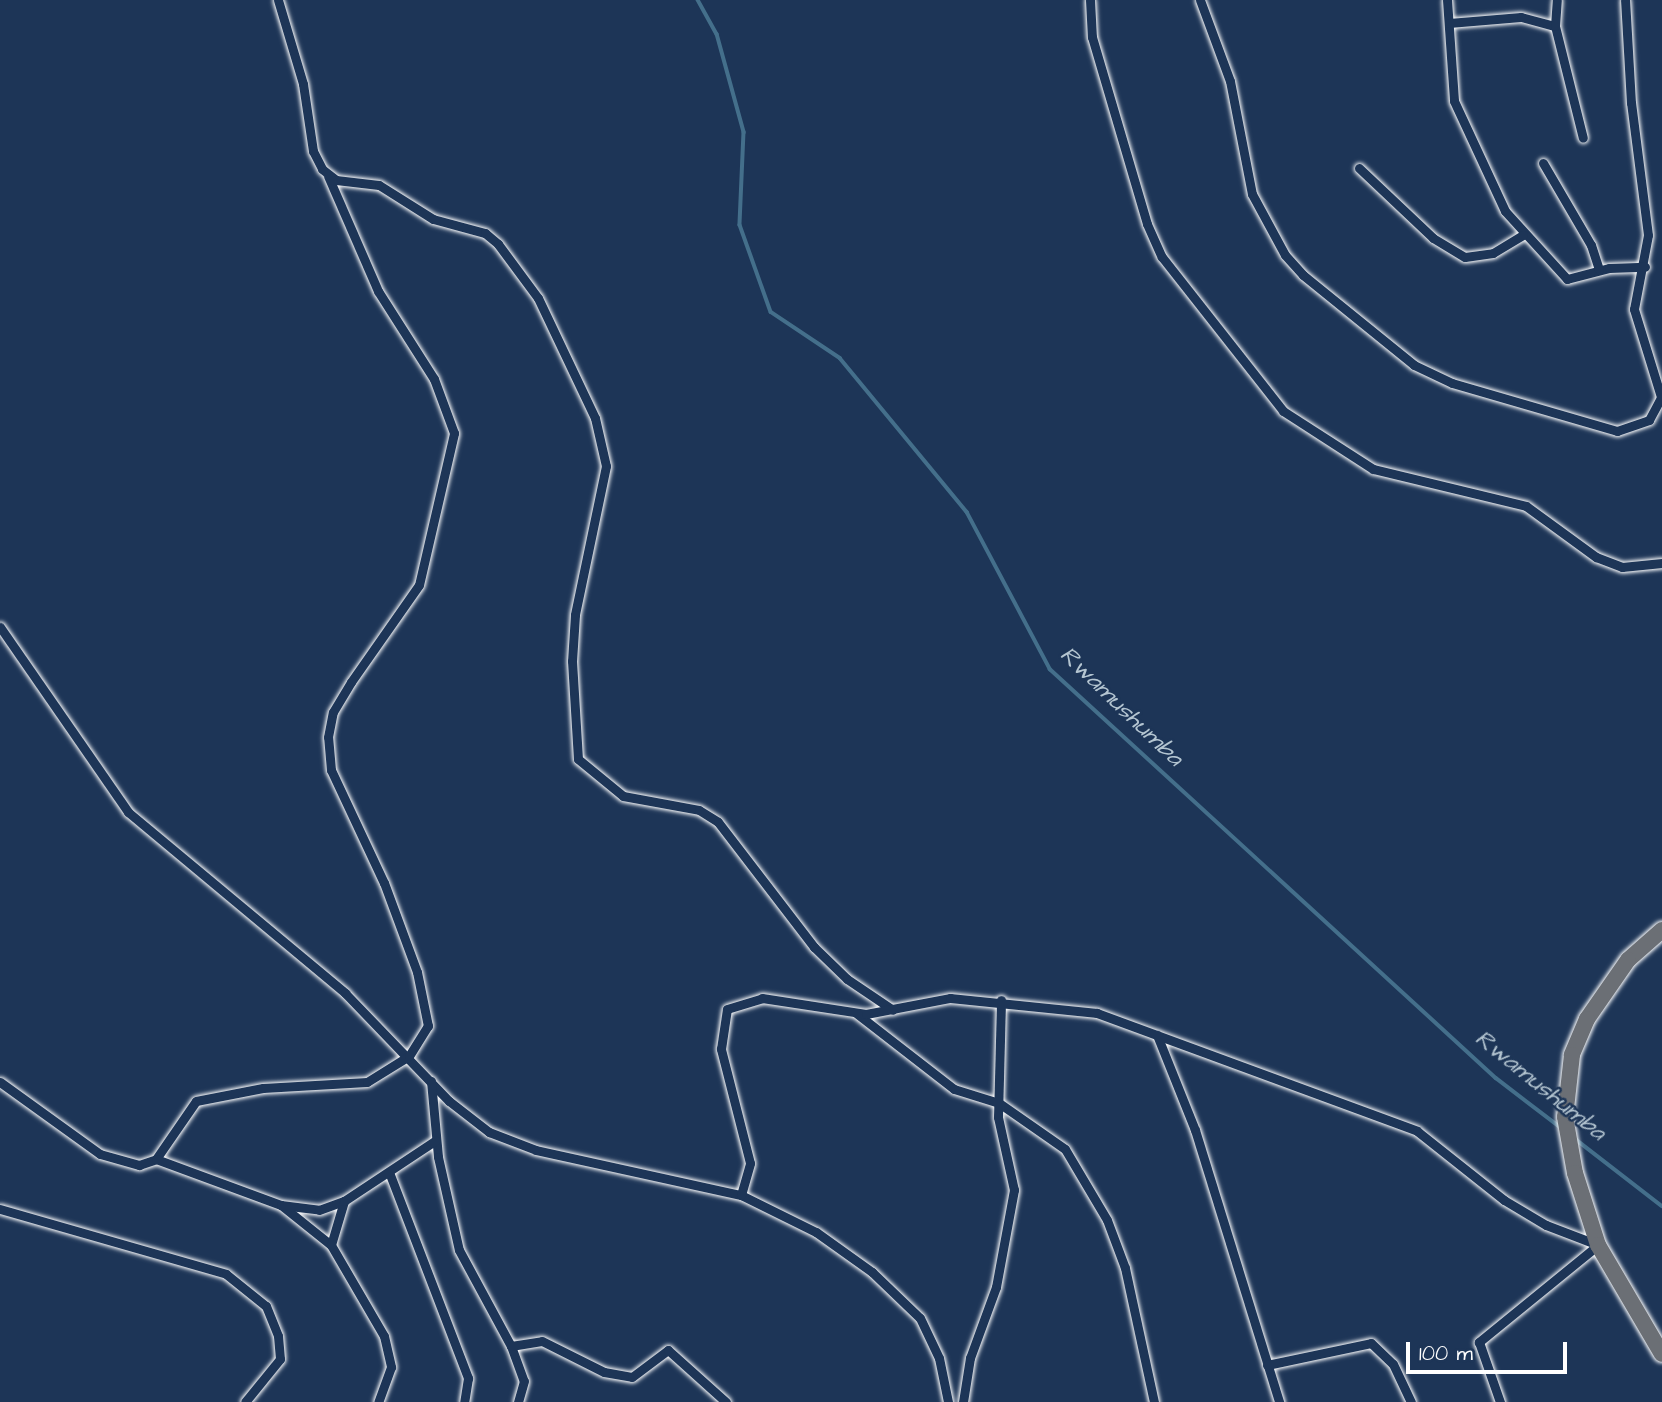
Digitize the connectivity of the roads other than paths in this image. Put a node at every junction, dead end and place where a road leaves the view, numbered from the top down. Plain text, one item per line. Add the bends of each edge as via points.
1 (278, 0) edge
2 (1090, 0) edge
3 (1200, 0) edge
4 (1447, 0) edge
5 (1557, 0) edge
6 (1625, 0) edge
7 (1449, 23) junction
8 (1555, 26) junction
9 (1583, 138) dead end
10 (1543, 163) dead end
11 (1359, 168) dead end
12 (328, 176) junction
13 (1523, 235) junction
14 (1645, 267) junction
15 (1599, 270) junction
16 (1662, 563) edge
17 (0, 627) edge
18 (1662, 930) edge
19 (1001, 1000) junction
20 (893, 1010) junction
21 (856, 1013) junction
22 (1157, 1035) junction
23 (409, 1056) junction
24 (431, 1081) junction
25 (0, 1082) edge
26 (999, 1103) junction
27 (436, 1140) junction
28 (156, 1159) junction
29 (389, 1172) junction
30 (741, 1195) junction
31 (344, 1201) junction
32 (281, 1205) junction
33 (0, 1209) edge
34 (331, 1245) junction
35 (1598, 1245) junction
36 (511, 1346) junction
37 (1662, 1354) edge
38 (1267, 1365) junction
39 (245, 1402) edge
40 (377, 1402) edge
41 (464, 1402) edge
42 (518, 1402) edge
43 (726, 1402) edge
44 (948, 1402) edge
45 (963, 1402) edge
46 (1154, 1402) edge
47 (1279, 1402) edge
48 (1411, 1402) edge
49 (1500, 1402) edge

1 - 12 street via 303,84 313,151
2 - 16 street via 1092,37 1147,225 1162,257 1283,411 1373,469 1526,506 1597,557 1622,567
3 - 14 street via 1230,81 1252,194 1280,246 1354,321 1414,365 1452,383 1596,428 1640,425 1655,413 1661,397 1634,314
4 - 7 street
5 - 8 street
6 - 14 street via 1631,103 1646,196
7 - 8 street via 1521,17
7 - 13 street via 1454,101 1483,171
8 - 9 street
10 - 15 street via 1591,245
11 - 13 street via 1433,238 1465,257 1493,253
12 - 20 street via 379,185 433,219 491,239 525,275 579,378 607,453 575,615 572,661 578,759 623,796 699,810 718,822 814,947 847,979
12 - 23 street via 378,292 434,379 454,433 419,585 333,712 328,737 331,770 370,847 426,1006 428,1026
13 - 15 street via 1567,279
14 - 15 street
17 - 23 street via 128,812 274,930
18 - 35 highway via 1607,986 1572,1055 1568,1140
19 - 20 street via 950,998
19 - 22 street via 1097,1013
19 - 26 street
20 - 21 street
21 - 26 street via 954,1089
21 - 30 street via 762,998 727,1009 722,1049 750,1163
22 - 35 street via 1417,1131 1504,1200 1546,1225
22 - 38 street via 1195,1130
23 - 24 street
23 - 28 street via 367,1082 263,1088 200,1099
24 - 27 street
24 - 30 street via 489,1132 536,1150
25 - 28 street via 100,1154 129,1166
26 - 45 street via 1014,1190 996,1287 970,1358
26 - 46 street via 1065,1149 1107,1220 1142,1332
27 - 29 street
27 - 36 street via 459,1250
28 - 32 street
29 - 31 street
29 - 41 street via 468,1378
30 - 44 street via 816,1232 898,1296 927,1331
31 - 32 street via 320,1210
31 - 34 street
32 - 34 street
33 - 39 street via 226,1274 266,1306 278,1336 280,1359
34 - 40 street via 384,1336 391,1367
35 - 37 highway
35 - 49 street via 1479,1342
36 - 42 street via 524,1381
36 - 43 street via 542,1341 604,1372 632,1377 668,1350
38 - 47 street
38 - 48 street via 1371,1343 1393,1363

